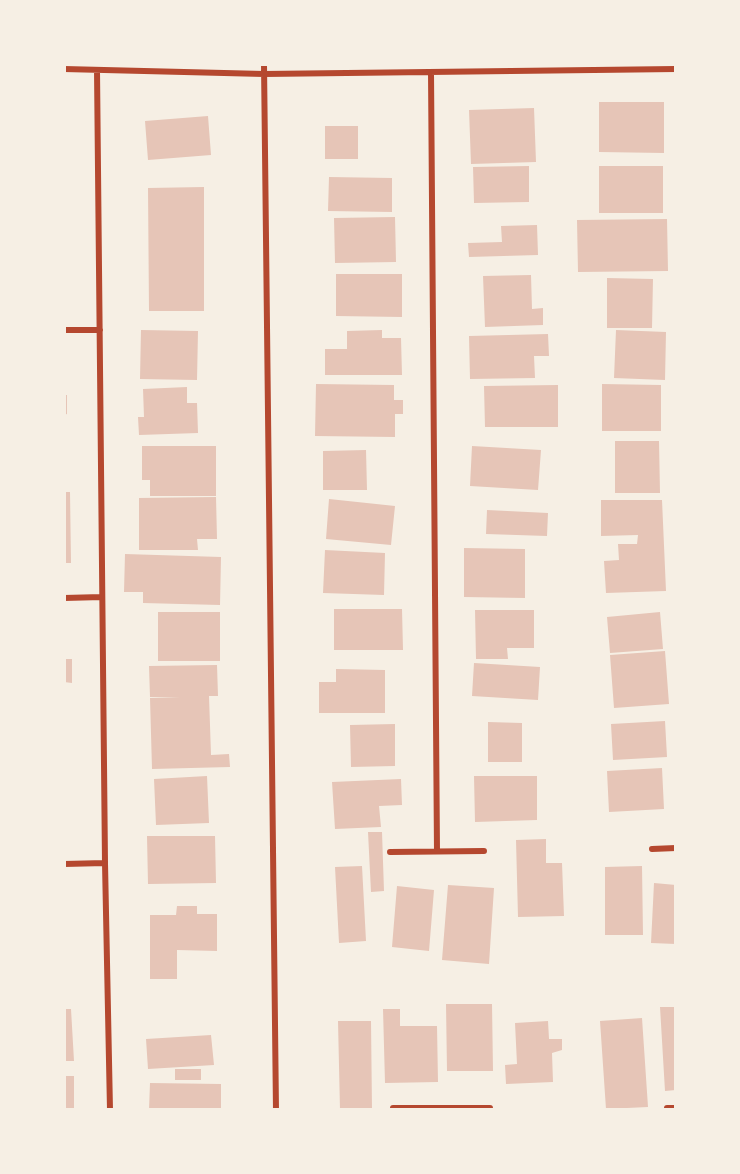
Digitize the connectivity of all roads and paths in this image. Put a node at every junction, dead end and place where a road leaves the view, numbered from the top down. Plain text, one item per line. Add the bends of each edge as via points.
1 (264, 64) edge
2 (64, 69) edge
3 (675, 69) edge
4 (97, 70) junction
5 (432, 72) junction
6 (264, 74) junction
7 (64, 330) edge
8 (100, 330) junction
9 (102, 597) junction
10 (64, 598) edge
11 (675, 848) edge
12 (652, 849) dead end
13 (437, 851) junction
14 (484, 851) dead end
15 (390, 852) dead end
16 (64, 864) edge
17 (105, 864) junction
18 (393, 1108) edge
19 (490, 1108) dead end
20 (667, 1108) dead end
21 (675, 1108) edge
22 (442, 1109) edge
23 (110, 1110) edge
24 (276, 1110) edge

1 - 6 street
2 - 4 street
3 - 5 street
4 - 6 street
4 - 8 street
5 - 6 street
5 - 13 street
6 - 24 street
7 - 8 street
8 - 9 street
9 - 10 street
9 - 17 street
11 - 12 street
13 - 14 street
13 - 15 street
16 - 17 street
17 - 23 street
18 - 22 street
19 - 22 street
20 - 21 street

